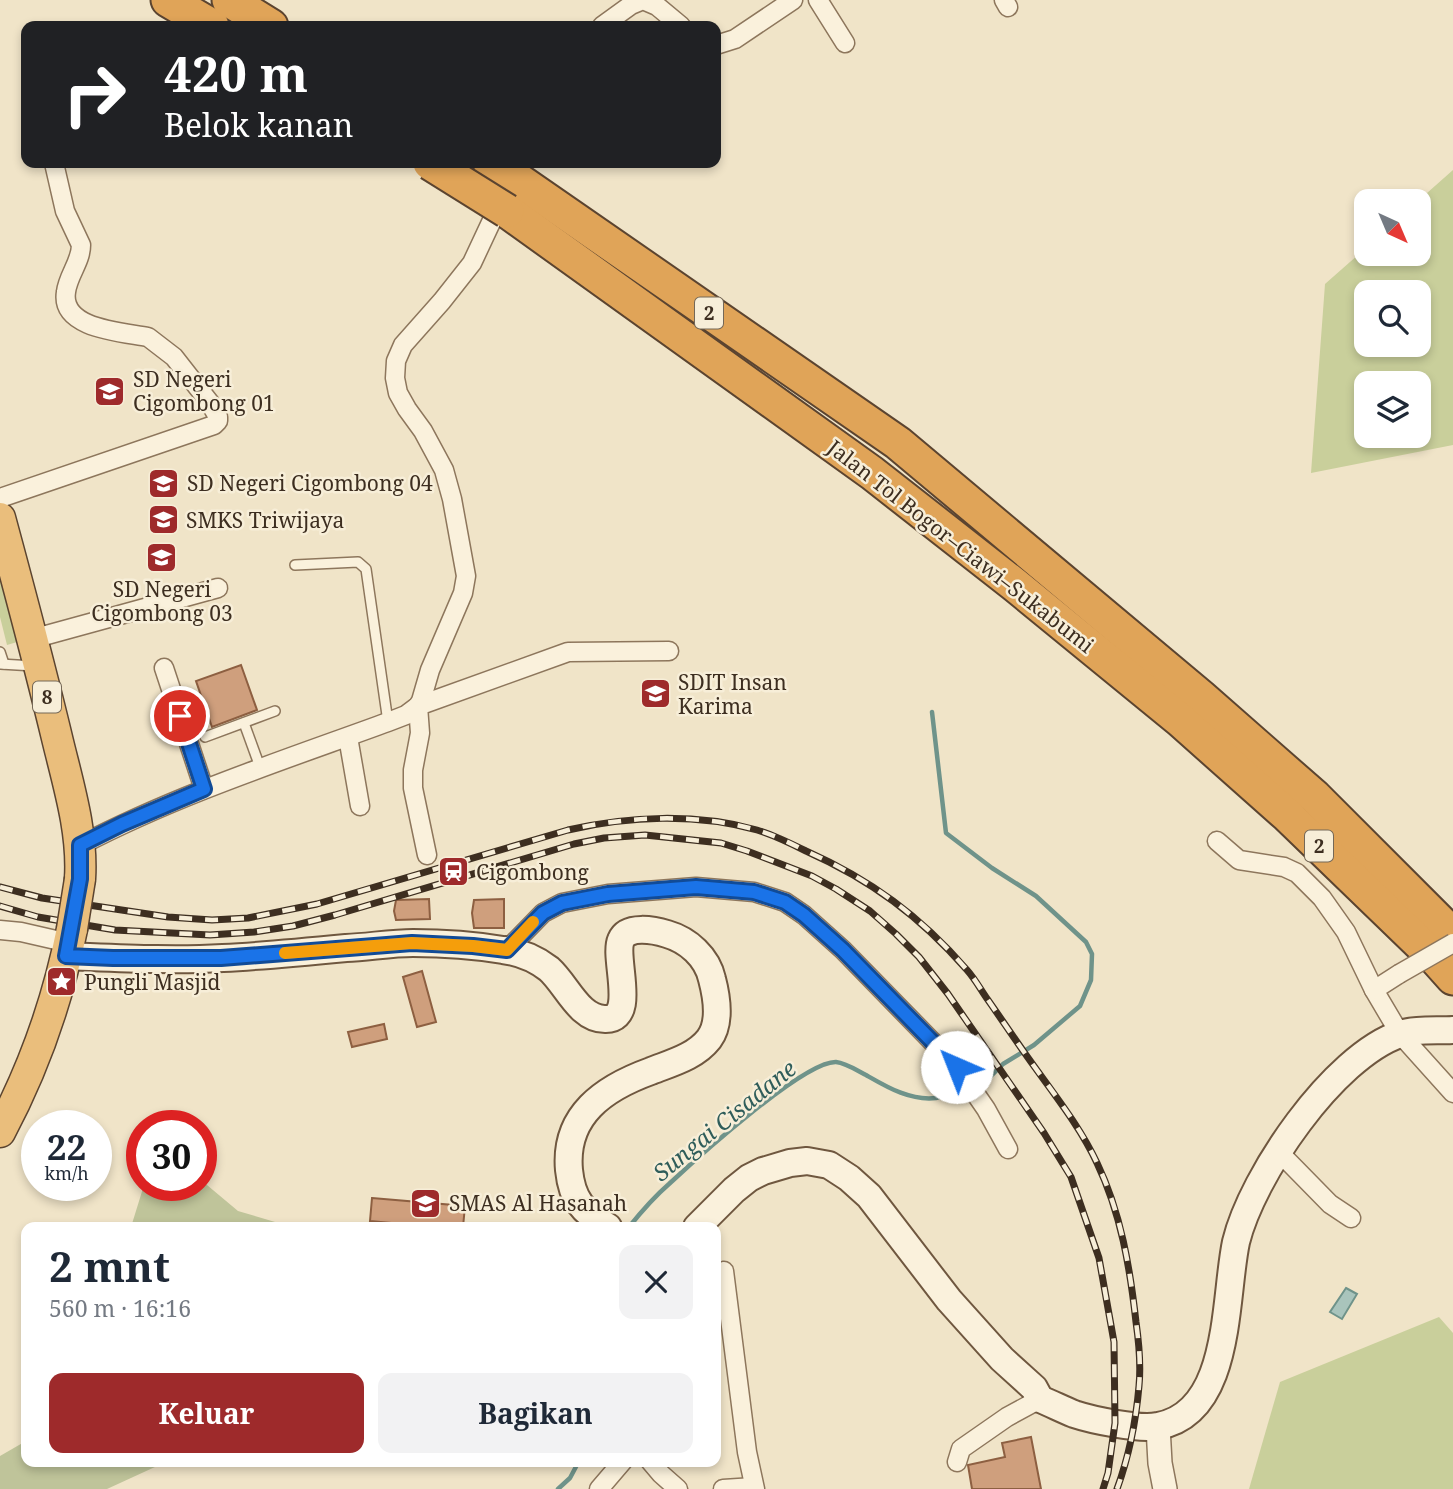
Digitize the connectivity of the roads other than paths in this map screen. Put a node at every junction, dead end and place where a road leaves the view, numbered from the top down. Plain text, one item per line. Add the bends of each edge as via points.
1 (229, 0) edge
2 (793, 0) edge
3 (818, 0) edge
4 (263, 21) edge
5 (610, 21) edge
6 (675, 21) edge
7 (845, 43) dead end
8 (721, 44) edge
9 (55, 168) edge
10 (442, 168) edge
11 (488, 168) edge
12 (491, 168) edge
13 (514, 197) junction
14 (0, 498) edge
15 (0, 518) edge
16 (295, 565) dead end
17 (218, 588) dead end
18 (668, 651) dead end
19 (0, 652) edge
20 (36, 652) junction
21 (2, 664) edge
22 (164, 668) dead end
23 (418, 706) junction
24 (1191, 708) junction
25 (275, 711) dead end
26 (388, 722) junction
27 (244, 723) junction
28 (205, 737) dead end
29 (348, 737) junction
30 (260, 767) junction
31 (204, 789) junction
32 (360, 806) dead end
33 (1217, 841) dead end
34 (80, 845) junction
35 (427, 855) dead end
36 (0, 930) edge
37 (1453, 935) edge
38 (69, 943) junction
39 (1453, 943) edge
40 (507, 950) junction
41 (1453, 978) edge
42 (1374, 989) junction
43 (1453, 1030) edge
44 (1403, 1033) junction
45 (1453, 1093) edge
46 (0, 1132) edge
47 (1007, 1149) dead end
48 (1278, 1151) junction
49 (1351, 1218) dead end
50 (600, 1222) edge
51 (702, 1222) edge
52 (724, 1271) dead end
53 (1040, 1399) junction
54 (1157, 1427) junction
55 (957, 1462) dead end
56 (618, 1467) edge
57 (655, 1467) edge
58 (755, 1488) edge
59 (599, 1489) edge
60 (678, 1489) edge
61 (723, 1489) edge
62 (1165, 1489) edge

1 - 4 highway
2 - 8 street
3 - 7 street
5 - 6 street via 643,0
9 - 14 street via 65,211 81,245 65,293 66,306 73,316 92,326 153,340 174,357 219,419 214,425
10 - 13 highway, Jalan Tol Bogor–Ciawi–Sukabumi / 2, bridge
11 - 23 street via 495,207 486,234 469,268 407,339 396,361 398,393 444,470 466,576
12 - 13 highway, Jalan Tol Bogor–Ciawi–Sukabumi / 2
13 - 24 highway, Jalan Tol Bogor–Ciawi–Sukabumi / 2 via 1016,585
13 - 24 highway, Jalan Tol Bogor–Ciawi–Sukabumi / 2 via 898,443
15 - 20 highway, 8
16 - 26 lane via 358,562 366,569
17 - 20 street
18 - 23 street via 568,652
19 - 21 lane
20 - 21 lane
20 - 34 highway, 8
22 - 31 street
23 - 26 street
23 - 35 street via 420,733 413,788
24 - 37 highway, Jalan Tol Bogor–Ciawi–Sukabumi / 2 via 1315,797
24 - 41 highway, Jalan Tol Bogor–Ciawi–Sukabumi / 2 via 1287,815
25 - 27 lane
26 - 29 street
27 - 28 lane
27 - 30 lane
29 - 30 street
29 - 32 street
30 - 31 street
31 - 34 street
33 - 42 street via 1239,860 1297,873 1346,932
34 - 38 highway, 8, bridge via 80,879
36 - 38 street
38 - 40 main road via 113,958 221,958 412,943
38 - 46 highway, 8 via 42,1040
39 - 42 street, bridge
40 - 47 street via 543,913 562,903 608,894 696,887 754,892 785,902 843,950 957,1067
40 - 50 main road via 550,970 584,1012 609,1020 622,1008 620,945 625,934 657,931 682,941 700,955 711,974 716,1020 705,1044 609,1091 579,1119 569,1149 572,1185 579,1203
42 - 44 street
43 - 44 main road
44 - 45 street
44 - 48 main road via 1365,1054 1336,1079
48 - 49 street via 1330,1204
48 - 54 main road via 1248,1208 1237,1242 1222,1337 1208,1388 1180,1418
51 - 53 main road via 734,1190 763,1171 807,1161 829,1165 869,1196 949,1300
52 - 58 street
53 - 54 main road via 1083,1417
53 - 55 street via 961,1449
54 - 62 street
56 - 59 street
57 - 60 street
58 - 61 street

